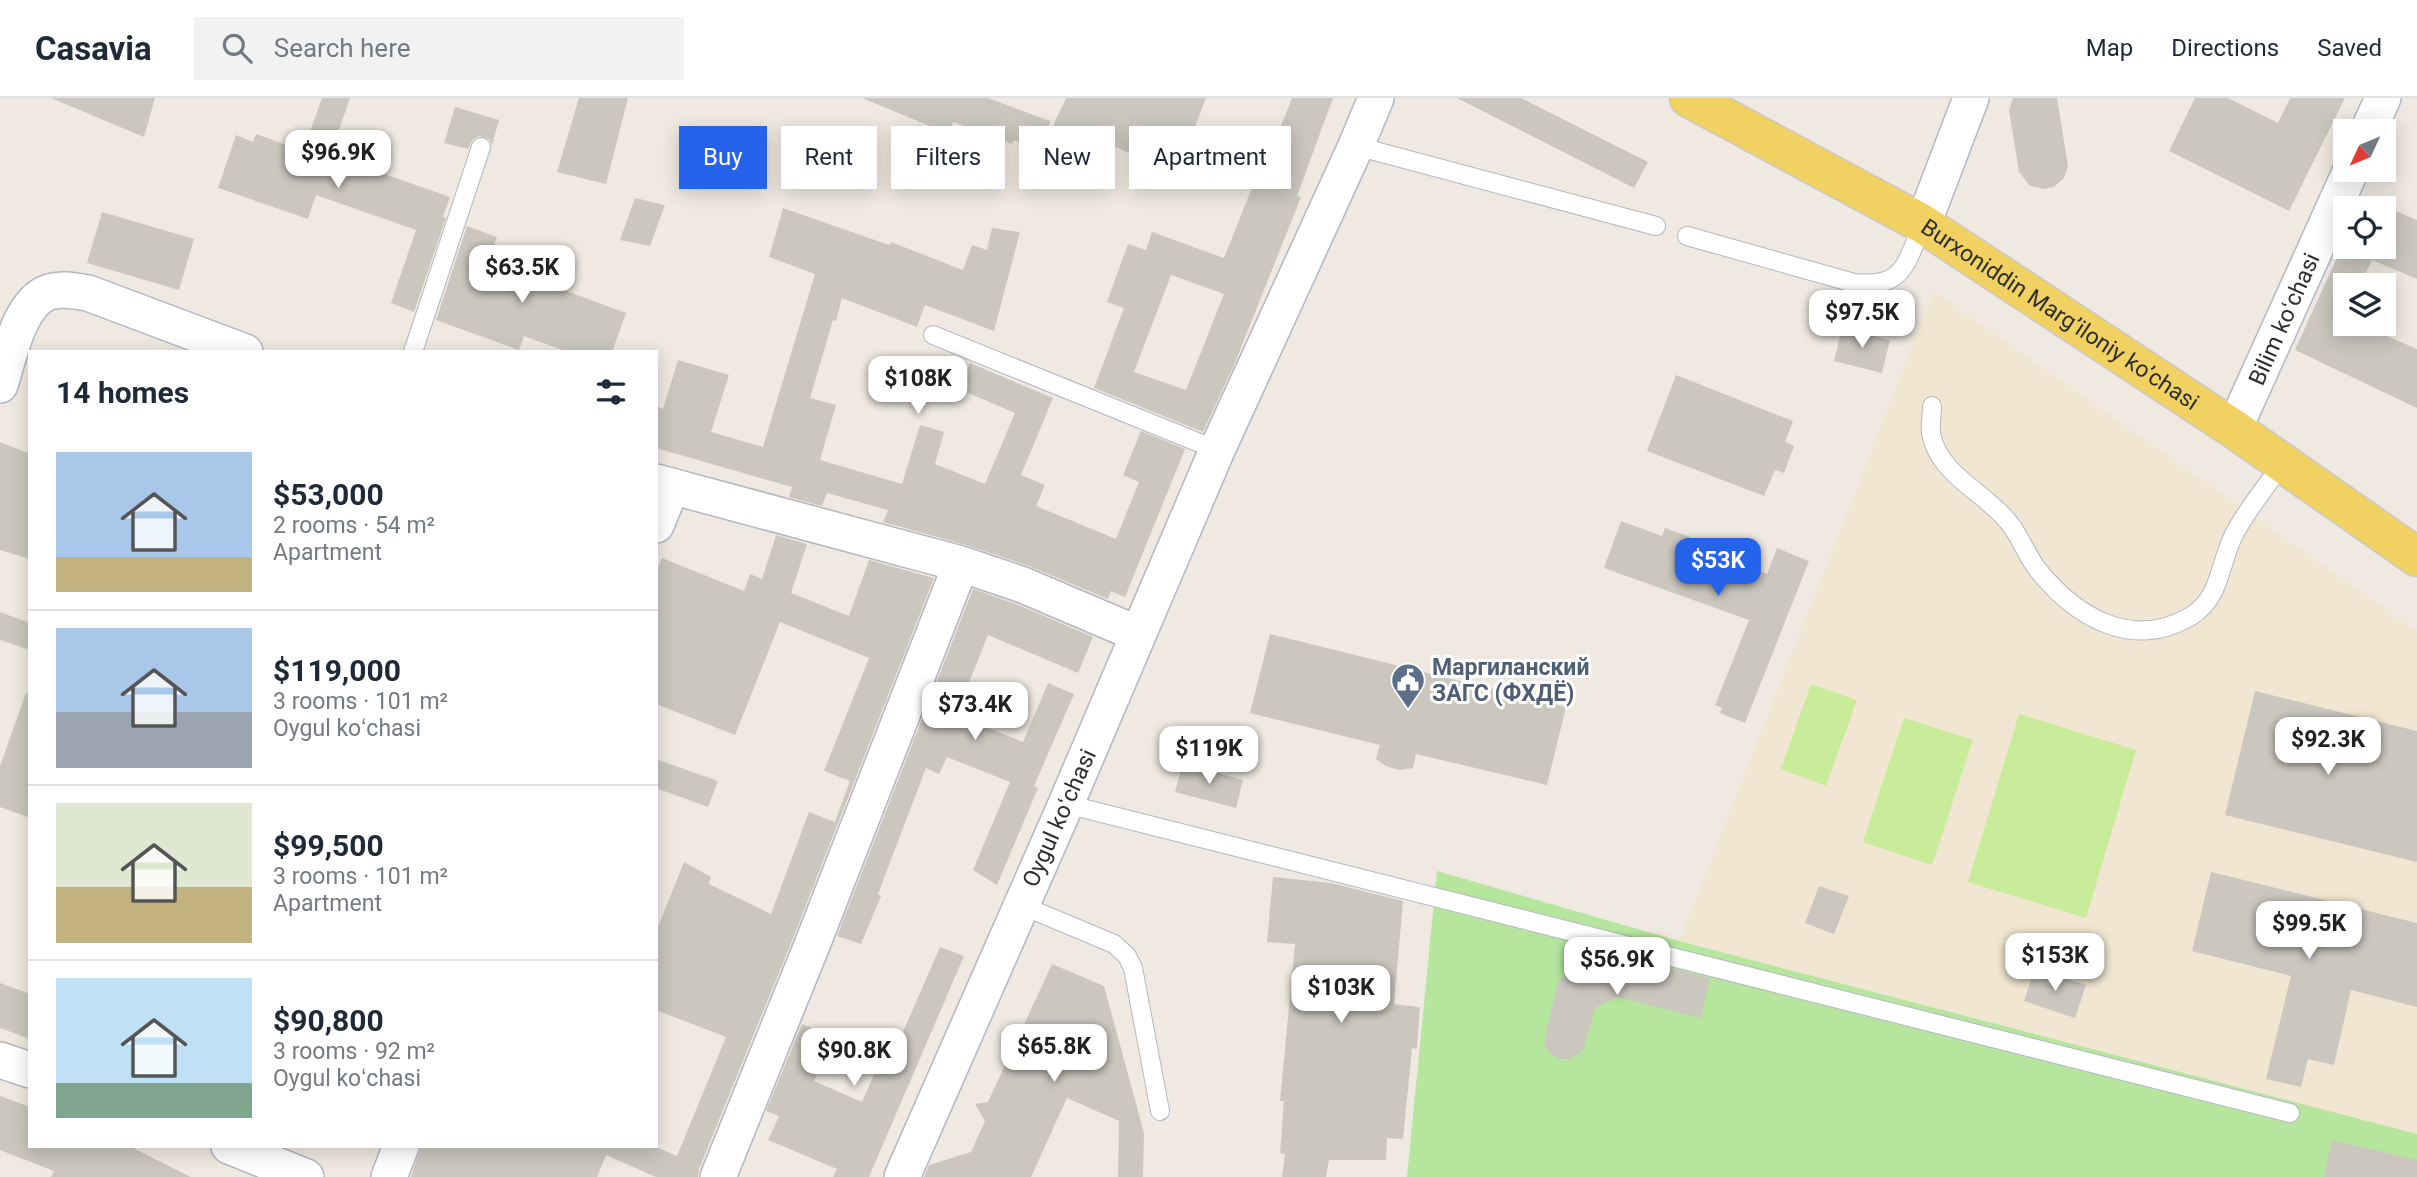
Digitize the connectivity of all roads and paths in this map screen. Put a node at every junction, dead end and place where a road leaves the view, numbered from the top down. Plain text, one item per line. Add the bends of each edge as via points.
1 (1376, 98) edge
2 (1689, 98) edge
3 (1971, 98) edge
4 (2383, 98) edge
5 (2373, 119) edge
6 (1356, 146) junction
7 (481, 147) dead end
8 (2346, 182) edge
9 (1923, 224) junction
10 (1656, 226) dead end
11 (1687, 236) dead end
12 (933, 335) dead end
13 (240, 350) edge
14 (414, 350) edge
15 (0, 385) edge
16 (1932, 406) dead end
17 (2234, 429) junction
18 (1217, 450) junction
19 (2283, 463) junction
20 (664, 484) edge
21 (658, 515) edge
22 (2414, 548) edge
23 (961, 564) junction
24 (1138, 634) junction
25 (1066, 804) junction
26 (1021, 905) junction
27 (0, 1059) edge
28 (28, 1069) edge
29 (1160, 1111) dead end
30 (2290, 1113) dead end
31 (234, 1148) edge
32 (400, 1148) edge
33 (306, 1177) edge
34 (388, 1177) edge
35 (718, 1177) edge
36 (902, 1177) edge

1 - 6 street, Oygul koʻchasi
2 - 9 main road, Burxoniddin Marg’iloniy ko’chasi
3 - 9 street
4 - 5 street
6 - 10 lane
6 - 18 street, Oygul koʻchasi
7 - 14 lane
8 - 17 street, Bilim koʻchasi
9 - 11 lane via 1897,276 1873,285
9 - 17 main road, Burxoniddin Marg’iloniy ko’chasi
12 - 18 lane
13 - 15 street via 88,293 50,292 34,300 24,314
16 - 19 lane via 1931,433 1950,470 1993,505 2037,568 2077,609 2102,624 2127,630 2172,626 2203,608 2214,594 2235,530
17 - 19 main road, Burxoniddin Marg’iloniy ko’chasi
18 - 24 street, Oygul koʻchasi
19 - 22 main road, Burxoniddin Marg’iloniy ko’chasi
20 - 21 street
20 - 23 street
23 - 24 street
23 - 35 street
24 - 25 street, Oygul koʻchasi
25 - 26 street, Oygul koʻchasi
25 - 30 lane
26 - 29 lane via 1114,944 1126,956 1133,968
26 - 36 street, Oygul koʻchasi
27 - 28 street
31 - 33 street
32 - 34 street

